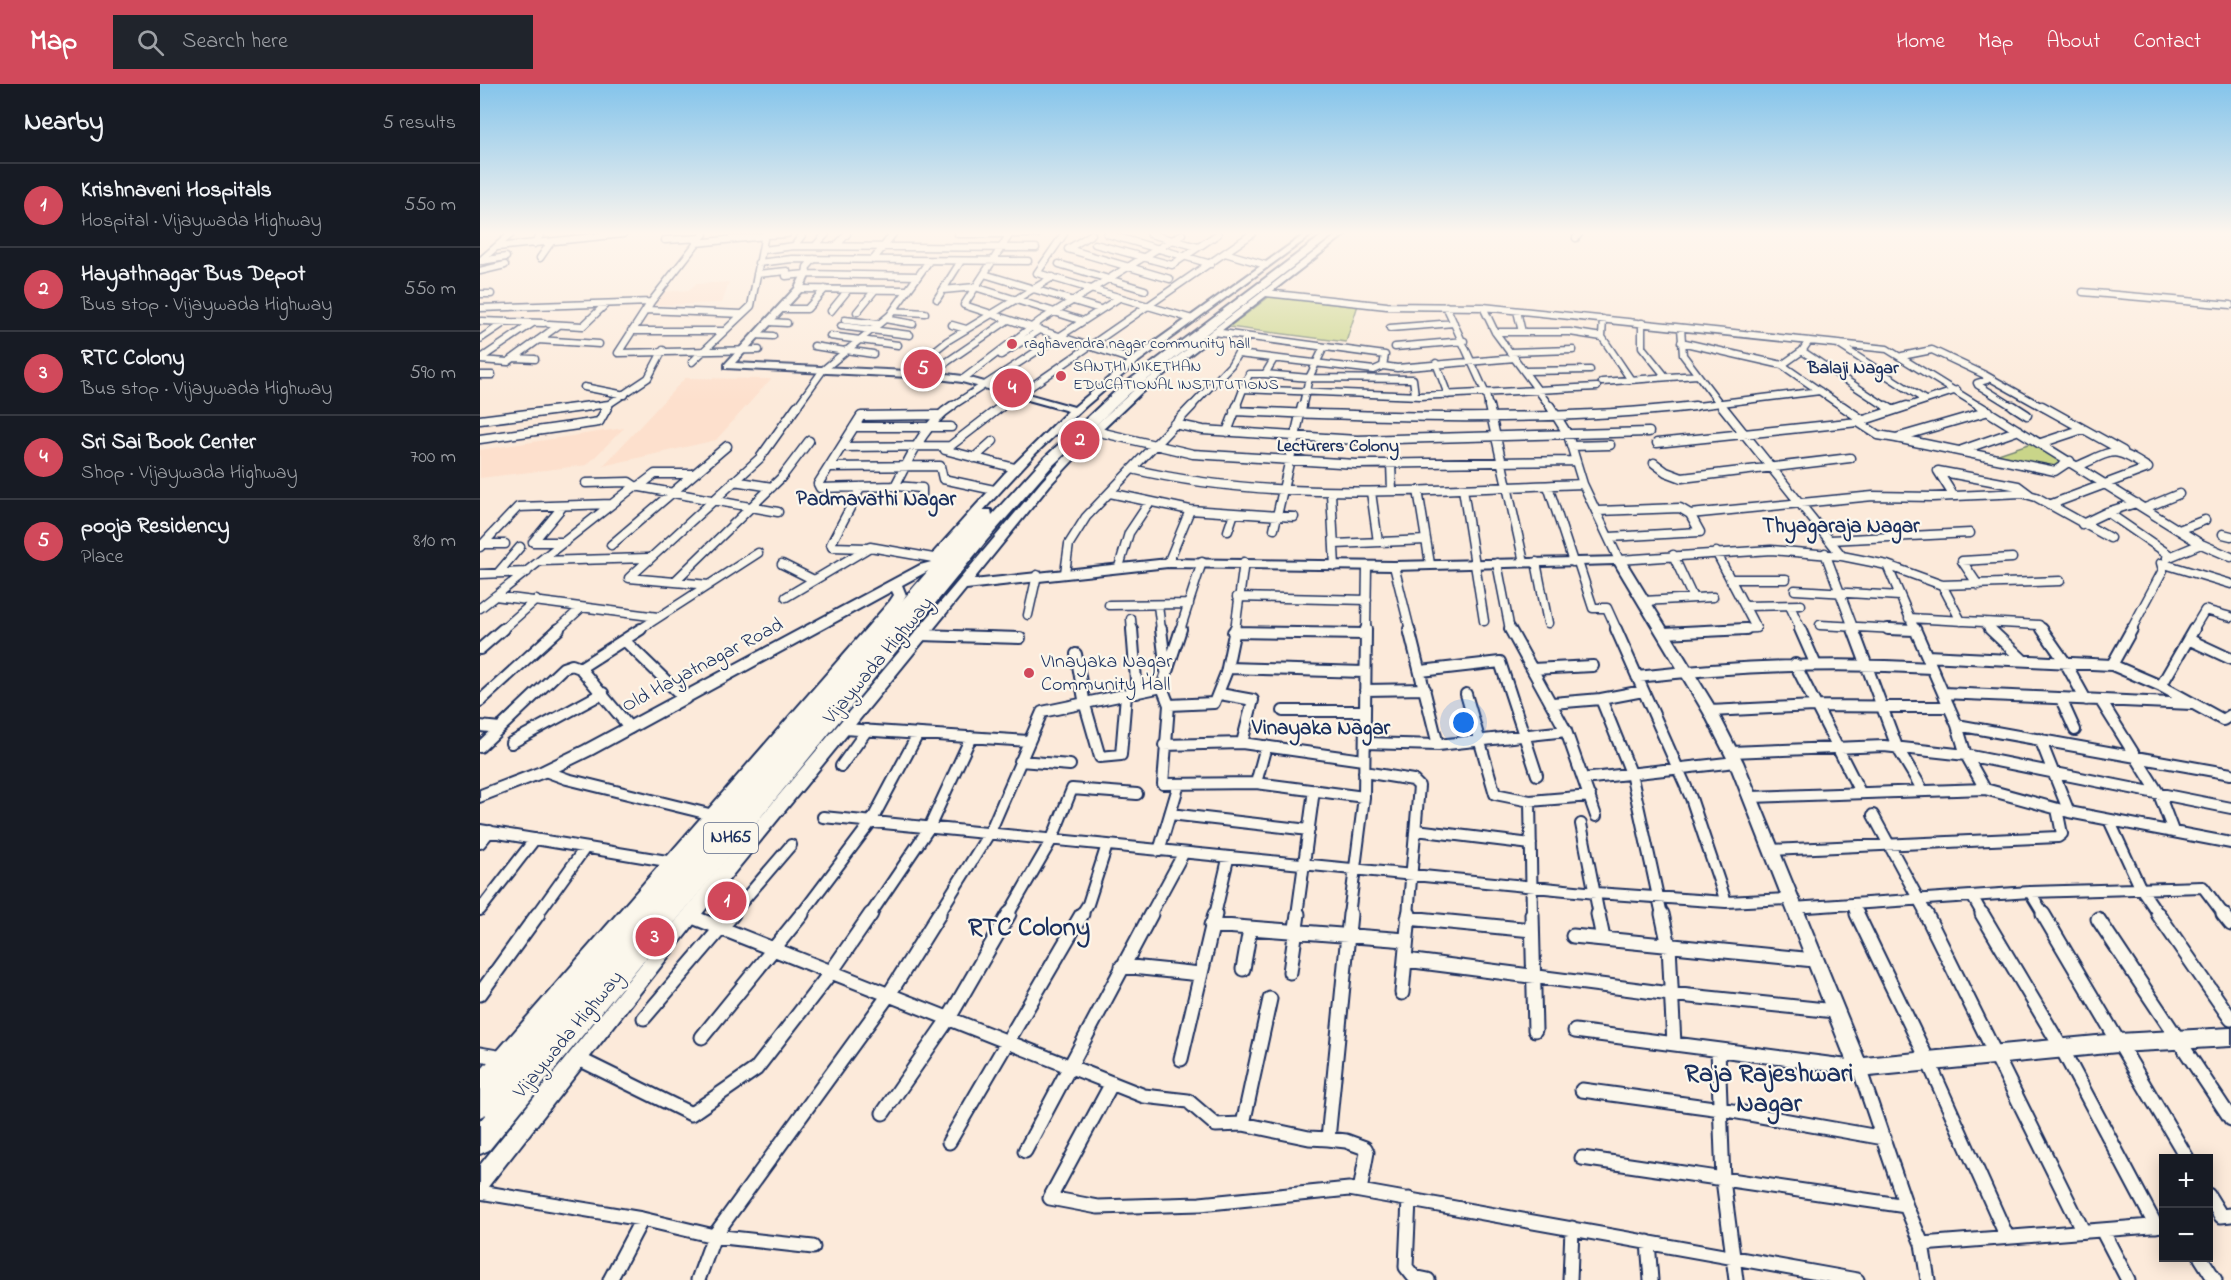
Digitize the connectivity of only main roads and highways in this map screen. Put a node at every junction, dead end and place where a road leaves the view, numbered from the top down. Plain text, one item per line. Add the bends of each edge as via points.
1 (1245, 290) edge
2 (1251, 290) edge
3 (1171, 347) junction
4 (480, 1104) edge
5 (480, 1141) edge

1 - 3 highway, Vijaywada Highway / NH65
2 - 3 highway, Vijaywada Highway / NH65
3 - 4 highway, Vijaywada Highway / NH65 via 1114,386 1054,441 940,561
3 - 5 highway, Vijaywada Highway / NH65 via 1019,493

